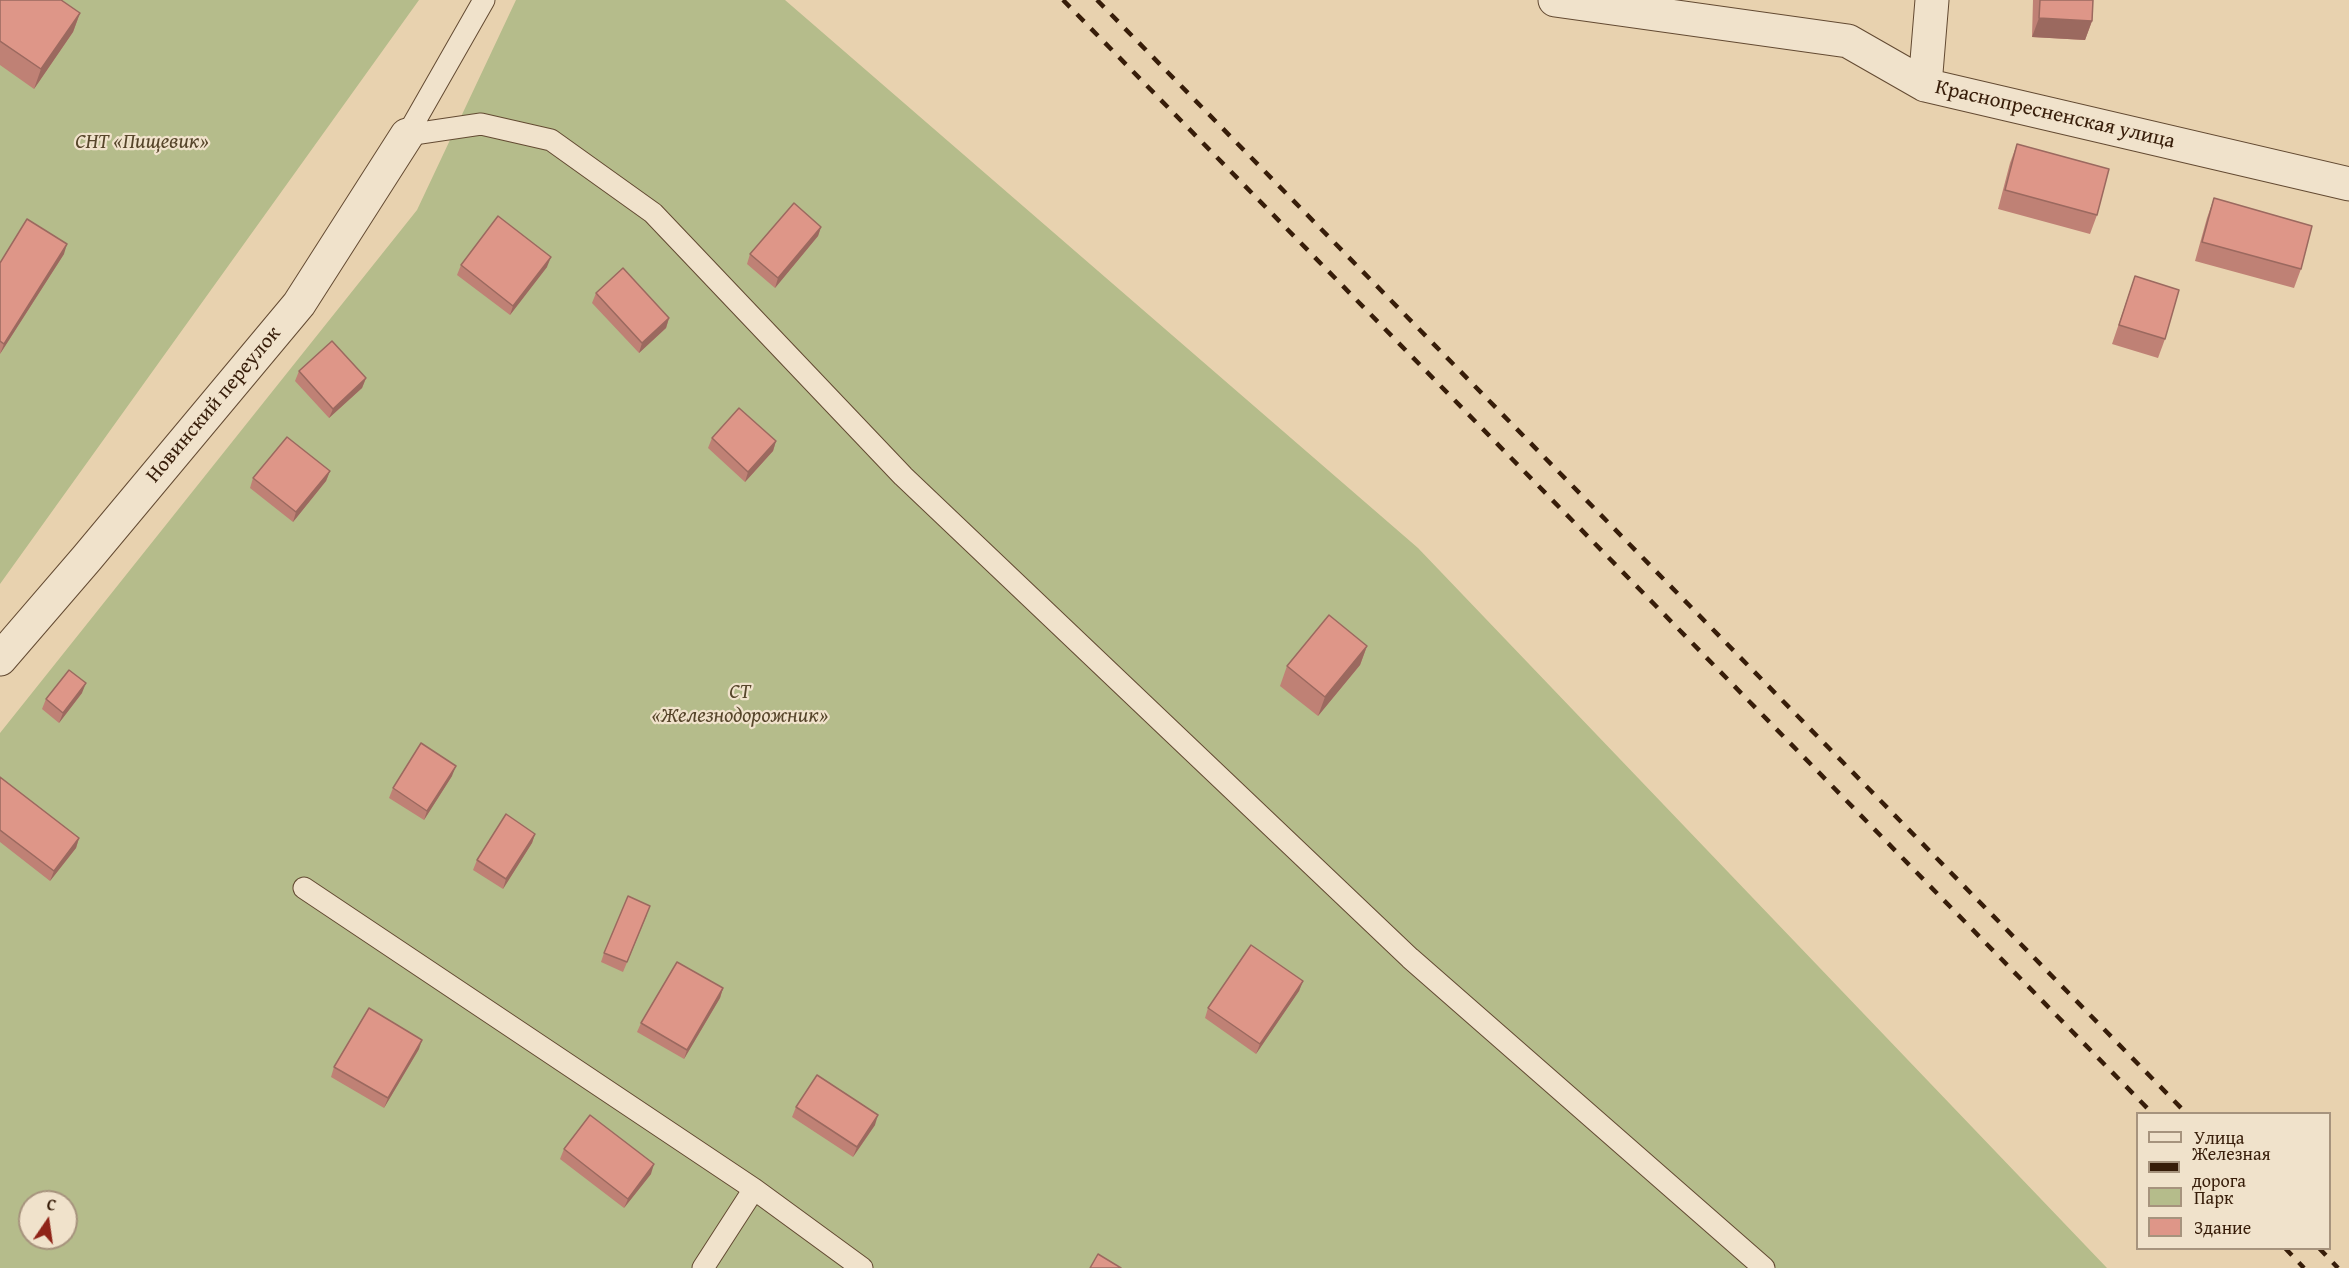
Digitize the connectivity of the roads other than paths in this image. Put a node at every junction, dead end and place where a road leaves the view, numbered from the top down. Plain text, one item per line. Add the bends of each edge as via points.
1 (484, 0) edge
2 (1555, 0) edge
3 (1932, 0) edge
4 (1925, 85) junction
5 (407, 135) junction
6 (2349, 184) edge
7 (0, 659) edge
8 (304, 888) dead end
9 (754, 1189) junction
10 (703, 1268) edge
11 (862, 1268) edge
12 (1764, 1268) edge

1 - 5 lane
2 - 4 street, Краснопресненская улица via 1848,42
3 - 4 street
4 - 6 street, Краснопресненская улица
5 - 7 street, Новинский переулок via 298,304
5 - 12 lane via 481,124 551,140 653,213 903,476 1393,941
8 - 9 lane
9 - 10 lane
9 - 11 lane

